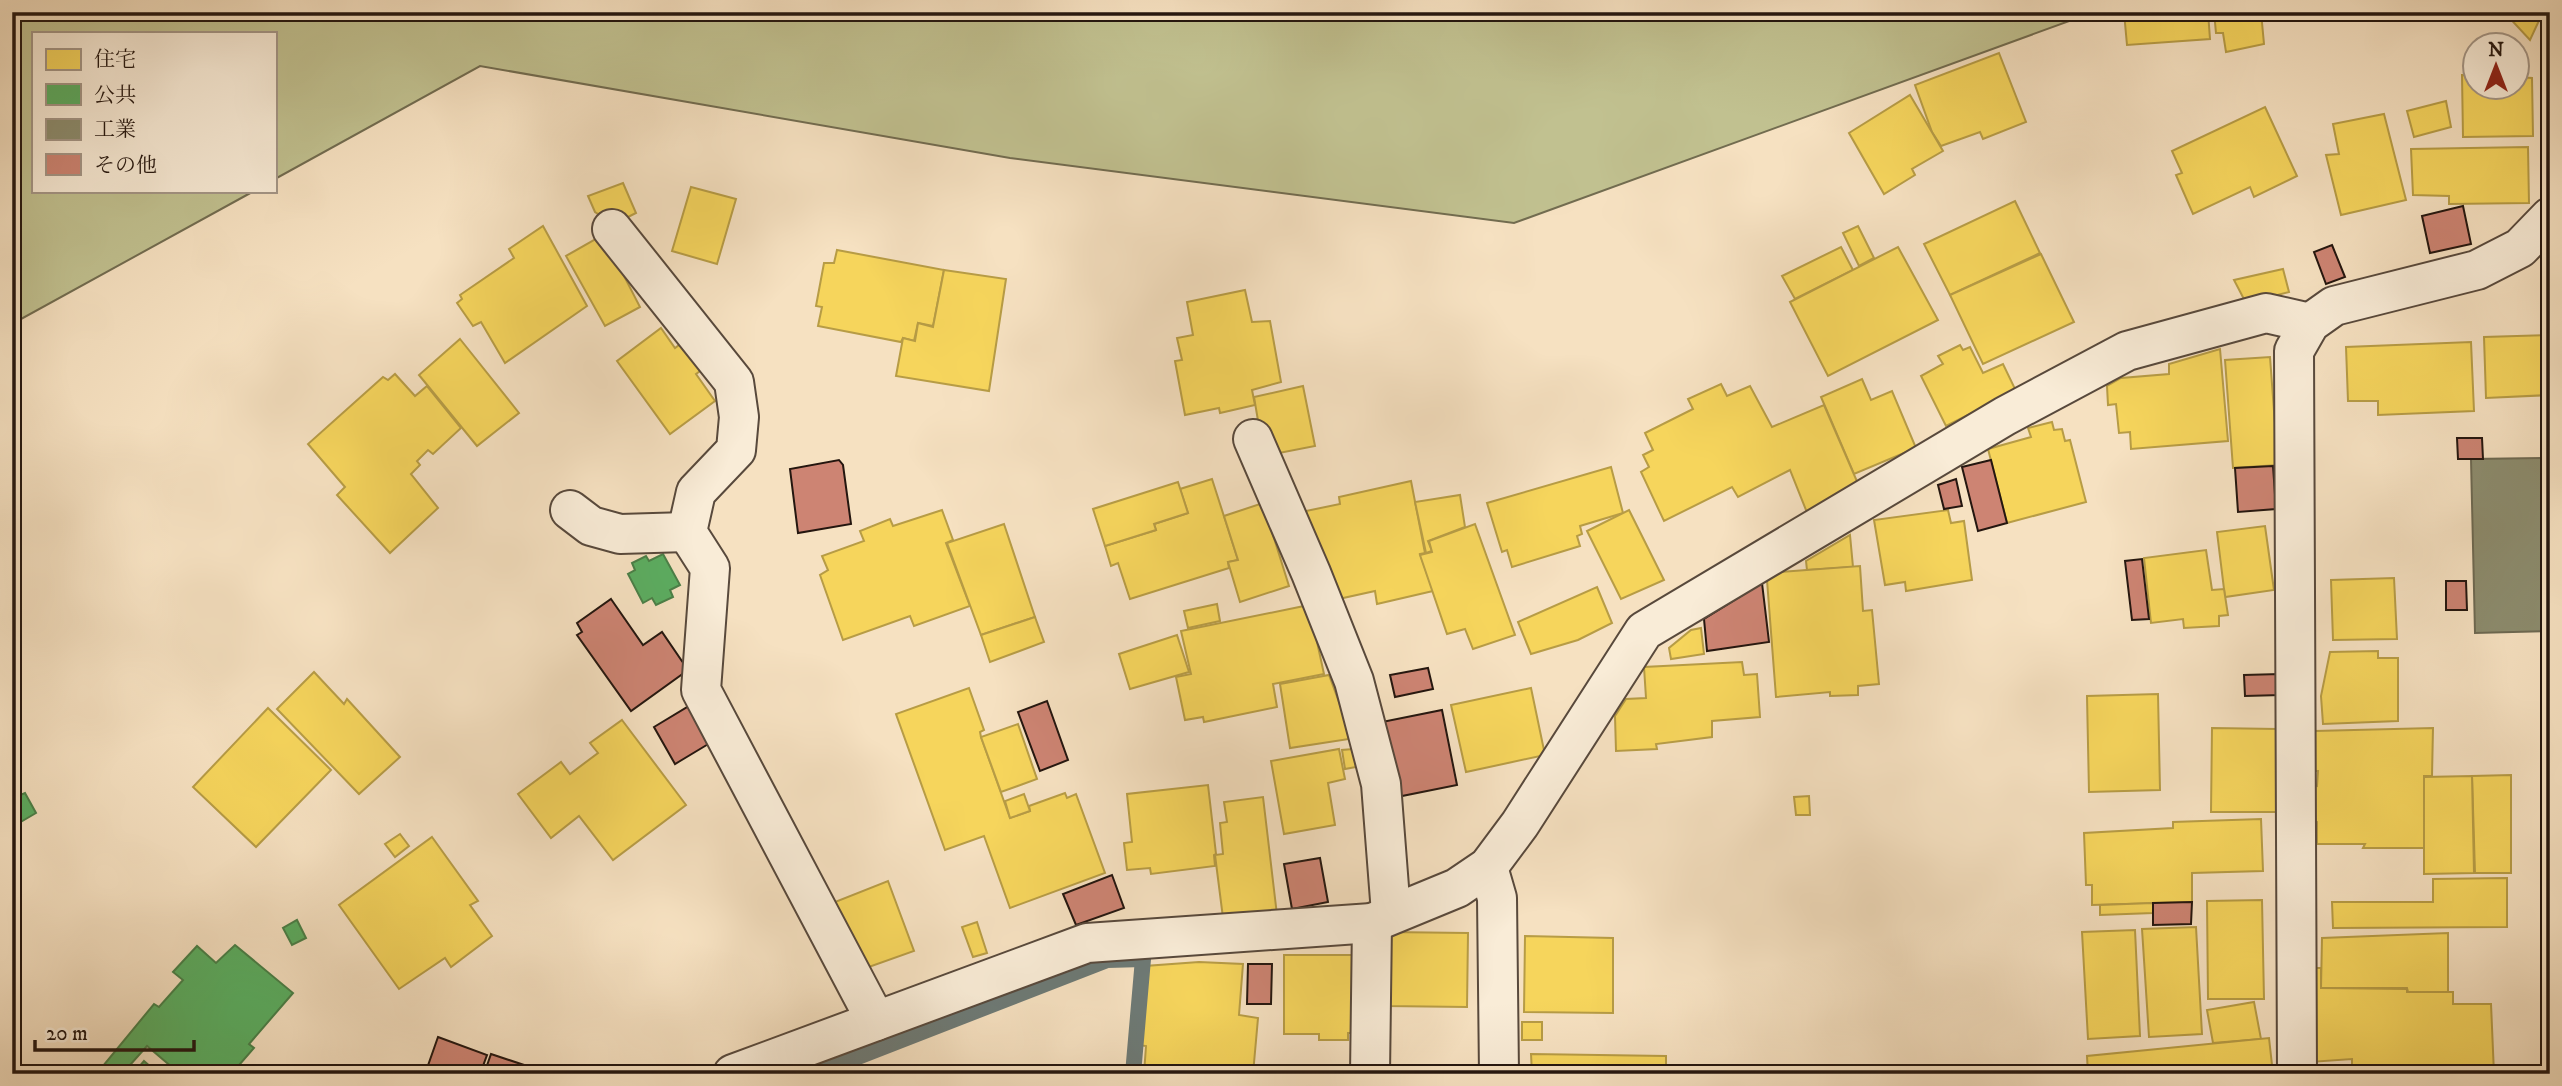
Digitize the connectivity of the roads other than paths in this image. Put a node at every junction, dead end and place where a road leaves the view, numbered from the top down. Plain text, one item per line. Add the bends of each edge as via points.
1 (2550, 217) edge
2 (612, 229) dead end
3 (2310, 323) junction
4 (1253, 439) dead end
5 (570, 510) dead end
6 (687, 532) junction
7 (1488, 867) junction
8 (1381, 918) junction
9 (876, 1021) junction
10 (733, 1074) edge
11 (1370, 1074) edge
12 (1499, 1074) edge
13 (2297, 1074) edge

1 - 3 street via 2520,248 2477,270 2334,306
2 - 6 street via 734,382 739,417 736,450 696,492
3 - 7 street via 2266,313 2126,351 2005,416 1644,631
3 - 13 street via 2294,351
4 - 8 street via 1354,681 1381,784
5 - 6 street via 591,526 620,534
6 - 9 street via 709,568 701,690
7 - 8 street via 1457,888
7 - 12 street via 1497,898
8 - 9 street via 1087,943
8 - 11 street
9 - 10 street

